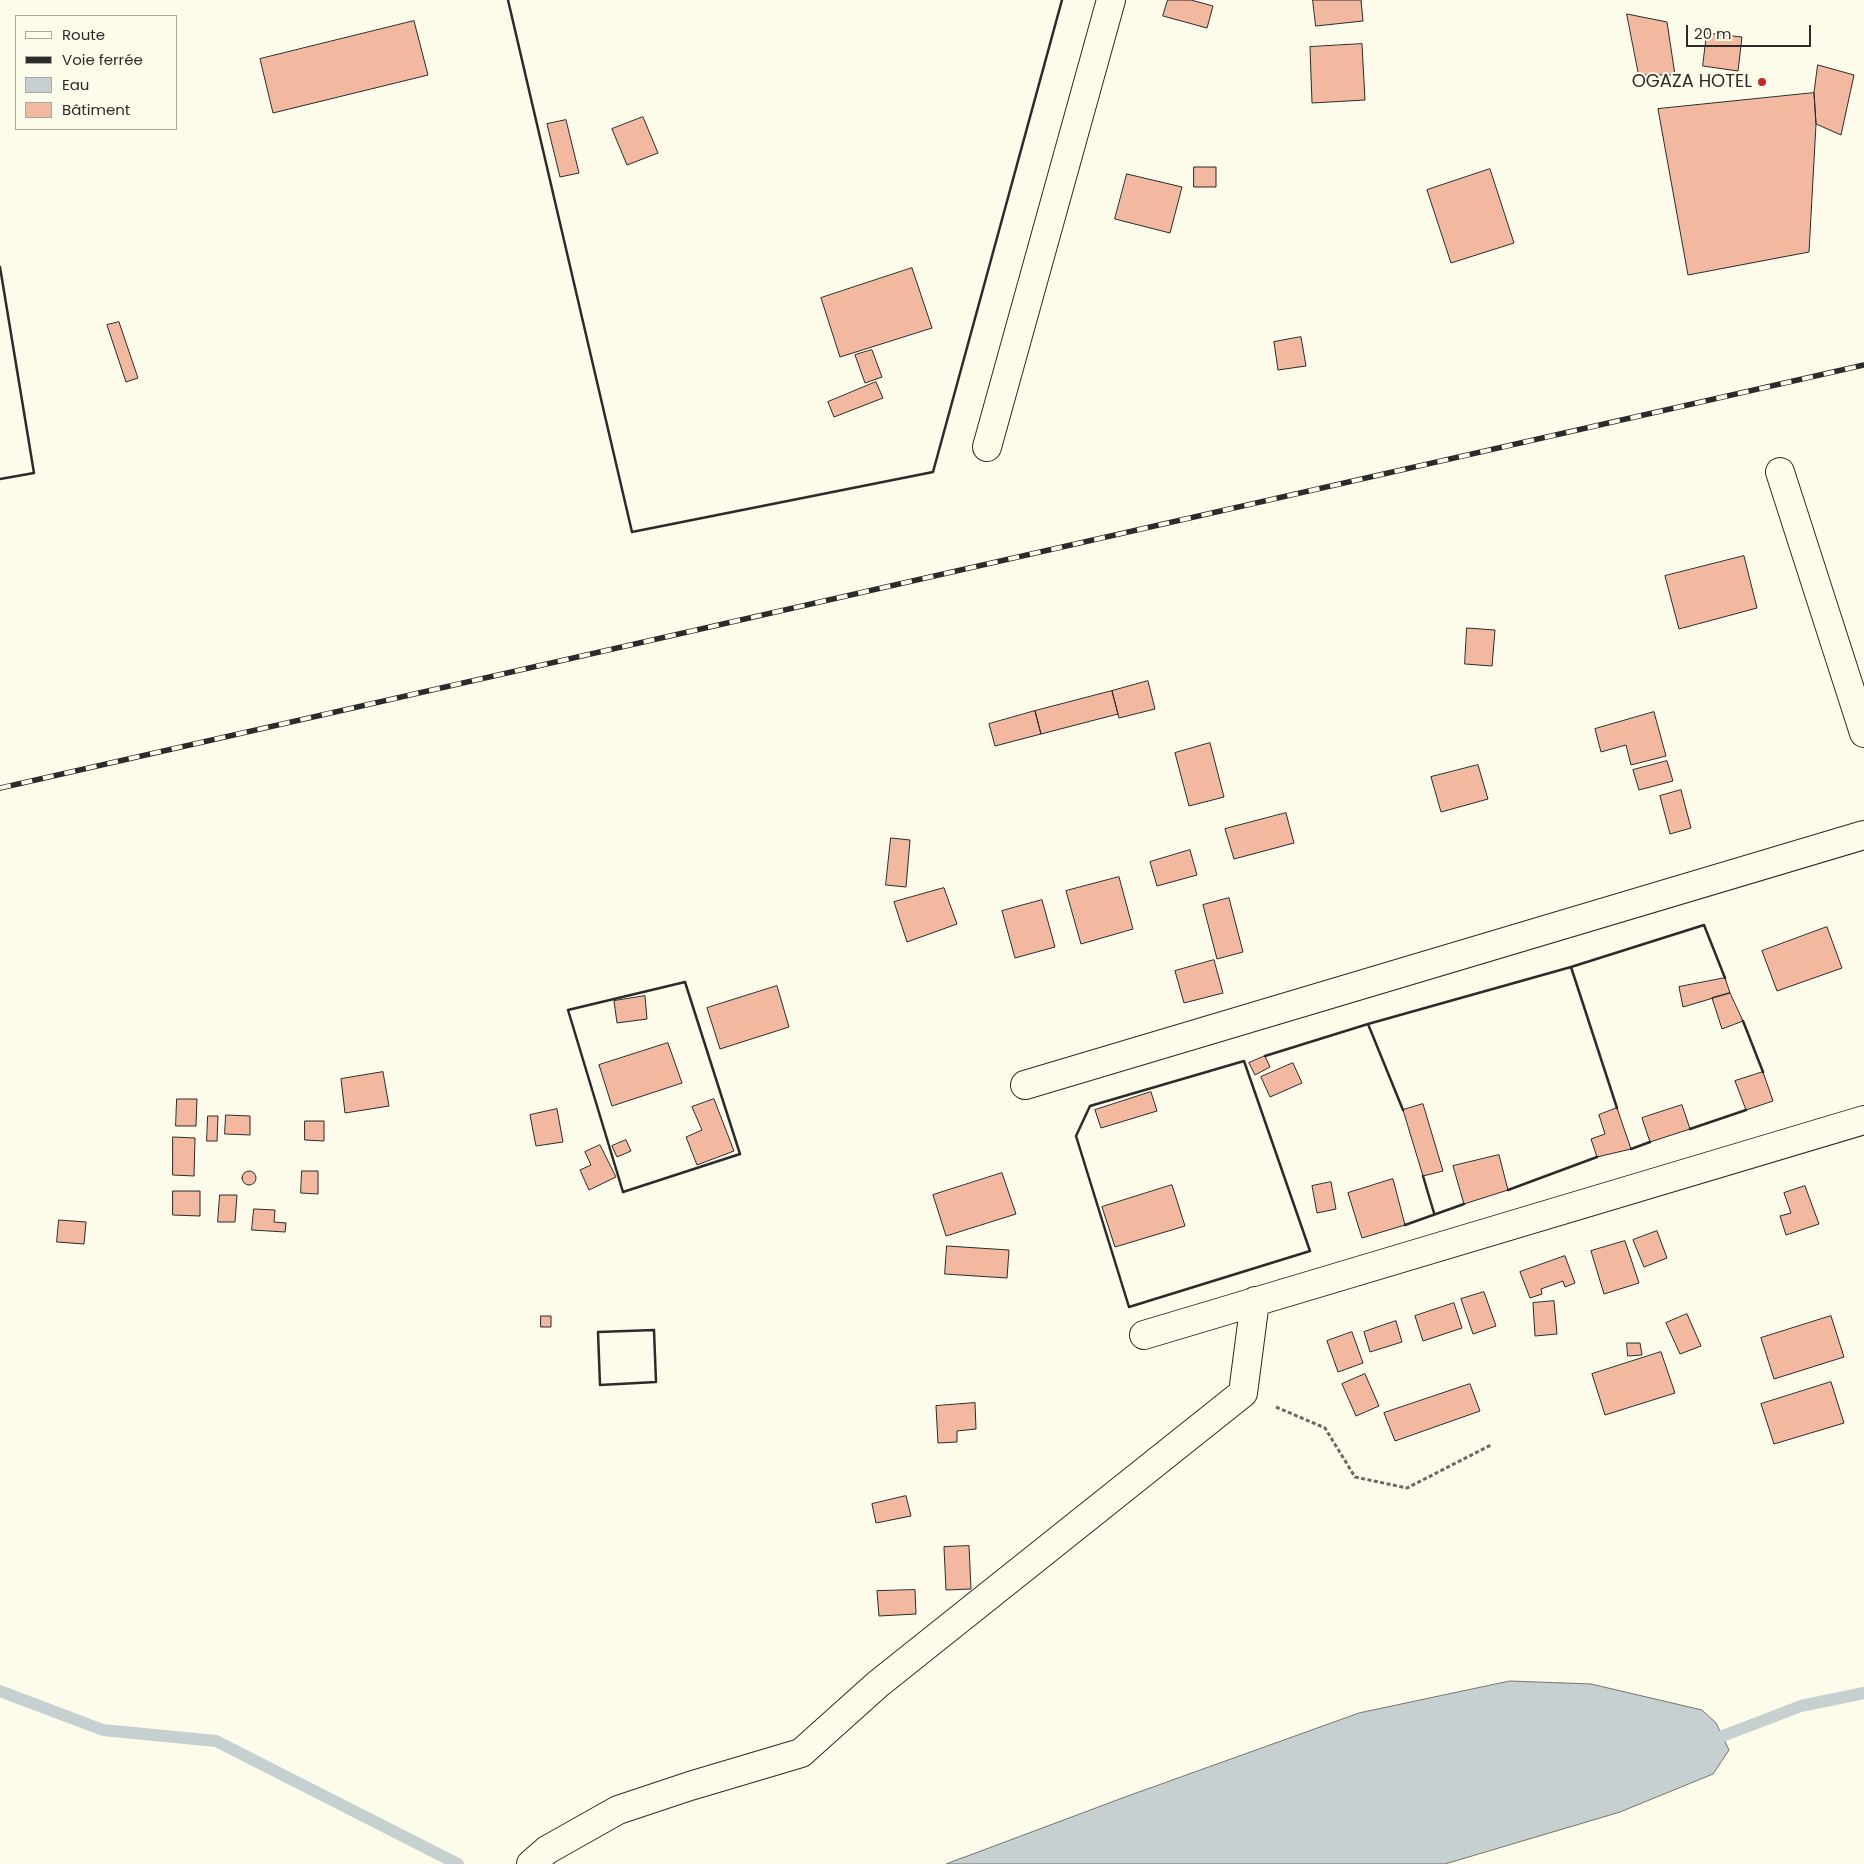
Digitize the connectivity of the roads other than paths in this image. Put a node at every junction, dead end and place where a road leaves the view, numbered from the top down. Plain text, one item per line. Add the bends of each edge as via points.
1 (1111, 0) edge
2 (987, 447) dead end
3 (1780, 472) dead end
4 (1864, 733) edge
5 (1864, 835) edge
6 (1025, 1085) dead end
7 (1864, 1120) edge
8 (1255, 1301) junction
9 (1144, 1335) dead end
10 (531, 1864) edge

1 - 2 street
3 - 4 street
5 - 6 street
7 - 8 street
8 - 9 street
8 - 10 street via 1243,1393 878,1684 801,1753 618,1810 547,1850

